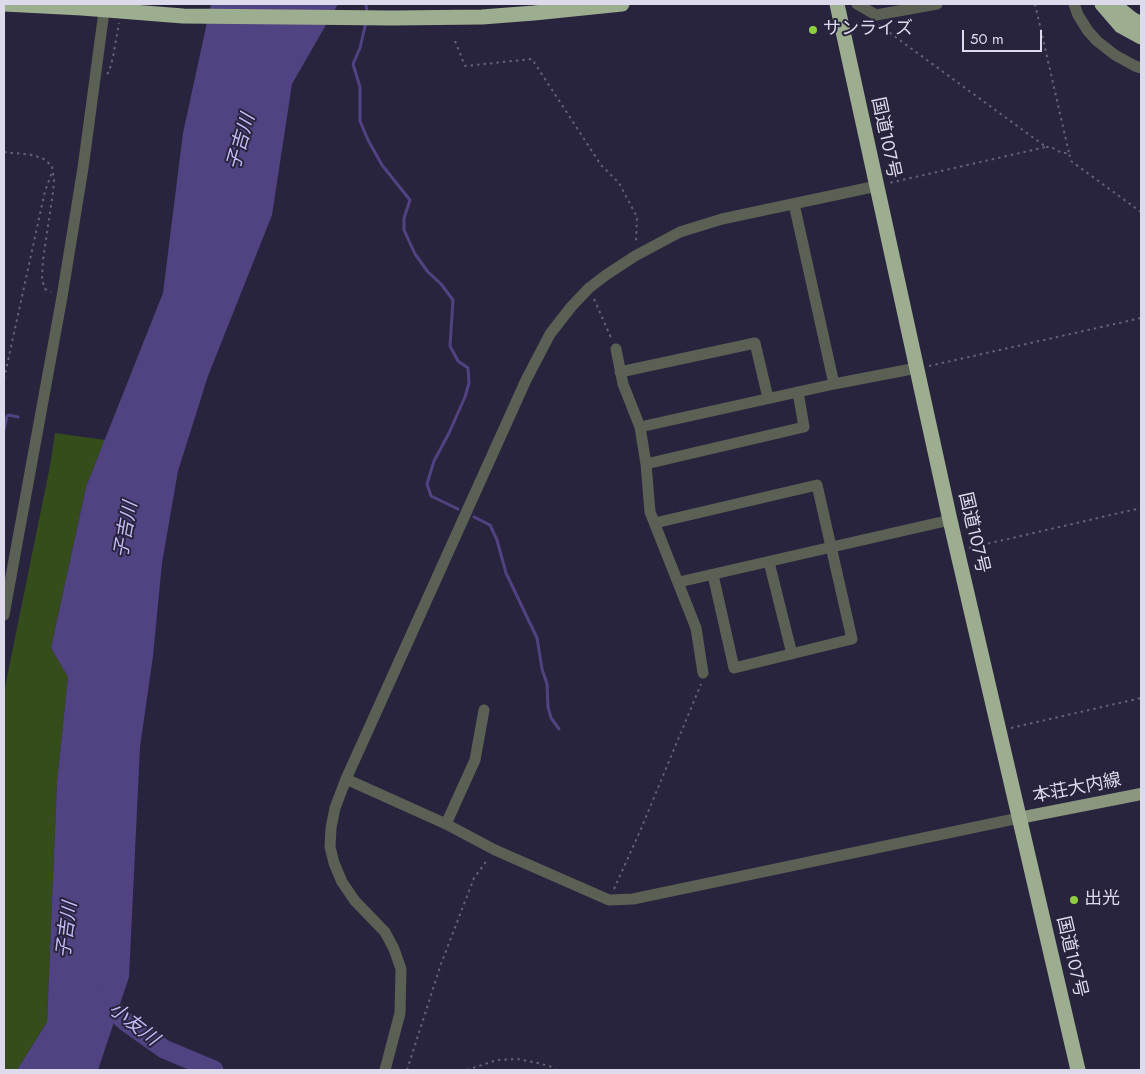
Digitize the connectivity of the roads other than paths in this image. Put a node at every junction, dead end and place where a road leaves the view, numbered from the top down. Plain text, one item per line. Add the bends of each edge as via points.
1 (4, 4) edge
2 (105, 4) edge
3 (566, 4) edge
4 (622, 4) edge
5 (838, 4) edge
6 (857, 4) edge
7 (937, 4) edge
8 (1074, 4) edge
9 (1102, 4) edge
10 (1115, 4) edge
11 (393, 18) junction
12 (1141, 24) edge
13 (1141, 37) edge
14 (1141, 68) edge
15 (877, 186) junction
16 (794, 204) junction
17 (616, 350) road end
18 (917, 368) junction
19 (620, 372) junction
20 (834, 384) junction
21 (798, 392) junction
22 (768, 398) junction
23 (640, 426) junction
24 (646, 464) junction
25 (950, 520) junction
26 (655, 523) junction
27 (831, 548) junction
28 (770, 562) junction
29 (714, 574) junction
30 (679, 582) junction
31 (4, 615) edge
32 (792, 654) junction
33 (703, 673) road end
34 (484, 710) dead end
35 (346, 778) junction
36 (1141, 794) edge
37 (1020, 818) junction
38 (446, 824) junction
39 (385, 1070) edge
40 (1078, 1070) edge

1 - 11 highway via 183,16
2 - 31 street via 62,297
3 - 11 highway
4 - 11 highway via 482,17
5 - 15 highway, 国道107号
6 - 7 street via 876,15
8 - 14 street via 1097,41
9 - 13 highway via 1120,26
10 - 12 highway
15 - 16 street
15 - 18 highway, 国道107号
16 - 20 street
16 - 35 street via 722,219 680,232 606,275 571,307 550,334 526,380
17 - 19 street
18 - 20 street
18 - 25 highway, 国道107号
19 - 22 street via 755,343
19 - 23 street
20 - 21 street
21 - 22 street
21 - 24 street via 804,427
22 - 23 street
23 - 24 street
24 - 26 street via 650,512
25 - 27 street
25 - 37 highway, 国道107号
26 - 27 street via 817,485
26 - 30 street
27 - 28 street
27 - 32 street via 852,639
28 - 29 street
28 - 32 street
29 - 30 street
29 - 32 street via 734,668
30 - 33 street via 696,628
34 - 38 street via 475,760
35 - 38 street
35 - 39 street via 331,828 332,855 342,882 355,902 385,932 401,969 400,1013
36 - 37 main road, 本荘大内線
37 - 38 street via 633,899 609,900 495,850
37 - 40 highway, 国道107号

